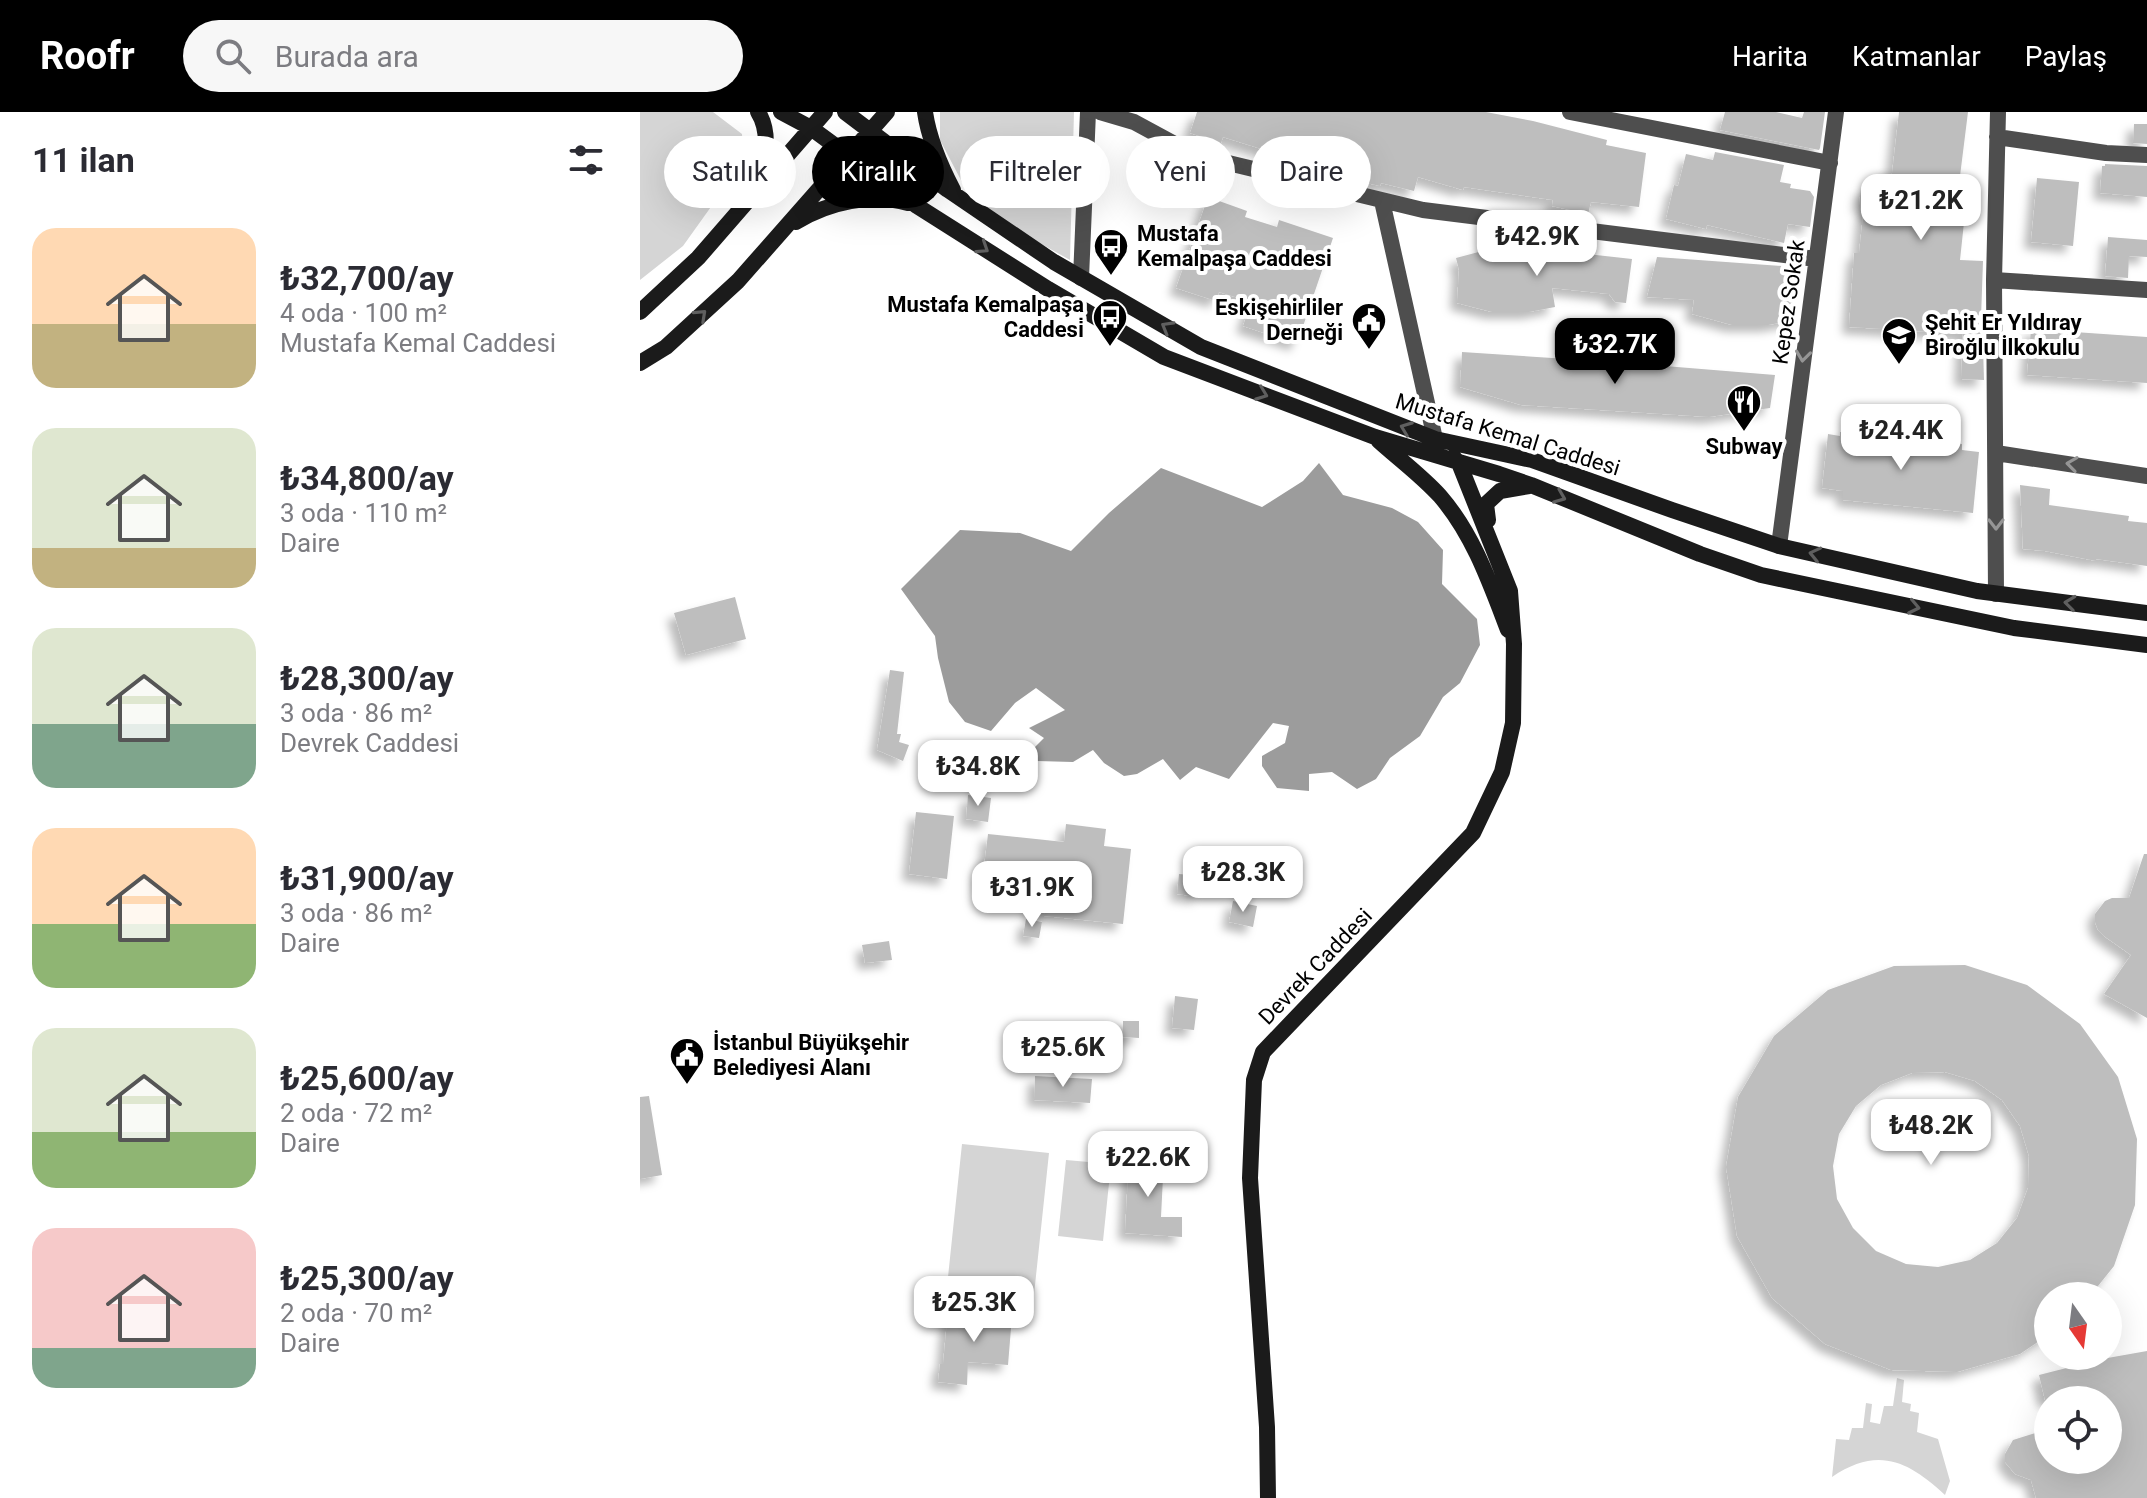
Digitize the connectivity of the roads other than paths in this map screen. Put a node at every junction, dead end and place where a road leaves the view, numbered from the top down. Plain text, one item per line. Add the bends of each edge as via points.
1 (758, 112) edge
2 (781, 112) edge
3 (825, 112) edge
4 (845, 112) edge
5 (887, 112) edge
6 (925, 112) edge
7 (1088, 112) edge
8 (1100, 112) edge
9 (1570, 112) edge
10 (1836, 112) edge
11 (1998, 112) edge
12 (811, 128) junction
13 (871, 131) junction
14 (764, 136) edge
15 (822, 136) edge
16 (866, 136) edge
17 (1997, 137) junction
18 (796, 145) edge
19 (2147, 155) edge
20 (1830, 163) junction
21 (956, 195) junction
22 (812, 196) edge
23 (1382, 201) junction
24 (741, 208) edge
25 (826, 208) edge
26 (920, 208) edge
27 (783, 230) junction
28 (1816, 259) junction
29 (1081, 278) junction
30 (1994, 280) junction
31 (2147, 290) edge
32 (640, 312) edge
33 (640, 363) edge
34 (1375, 437) junction
35 (1435, 439) junction
36 (1996, 453) junction
37 (1459, 463) junction
38 (2147, 476) edge
39 (1531, 485) junction
40 (1490, 538) junction
41 (1779, 546) junction
42 (1996, 594) junction
43 (2147, 613) edge
44 (1514, 644) junction
45 (2147, 645) edge
46 (1268, 1498) edge

1 - 14 street
2 - 12 street, Mustafa Kemal Caddesi
3 - 12 street
4 - 13 street, Mustafa Kemal Caddesi
5 - 13 street
6 - 21 street via 941,168
7 - 29 street
8 - 23 street via 1134,122 1195,155
9 - 20 street
10 - 20 street, Kepez Sokak
11 - 17 street
12 - 15 street, Mustafa Kemal Caddesi
12 - 18 street
13 - 16 street
13 - 21 street, Mustafa Kemal Caddesi
17 - 19 street
17 - 30 street
20 - 28 street, Kepez Sokak
21 - 29 street, Mustafa Kemal Caddesi
22 - 27 street
23 - 28 street
23 - 35 street
24 - 32 street via 698,258
25 - 27 street
26 -> 34 street, Mustafa Kemal Caddesi via 1164,357
33 -> 27 street via 666,347 728,290
28 -> 41 street, Kepez Sokak
35 -> 29 street, Mustafa Kemal Caddesi via 1201,347
30 - 31 street
30 - 36 street
34 - 37 street, Mustafa Kemal Caddesi
34 - 44 street, Devrek Caddesi via 1439,495 1466,532
35 - 37 street, Devrek Caddesi
35 - 41 street, Mustafa Kemal Caddesi via 1532,460
38 -> 36 street
36 -> 42 street
37 - 39 street, Mustafa Kemal Caddesi
37 - 40 street, Devrek Caddesi
39 - 40 street, Devrek Caddesi via 1500,491 1486,504
39 -> 45 street, Mustafa Kemal Caddesi via 1761,575 2014,628
40 - 44 street, Devrek Caddesi via 1510,591
42 -> 41 street, Mustafa Kemal Caddesi
43 -> 42 street, Mustafa Kemal Caddesi
44 - 46 street, Devrek Caddesi via 1513,723 1502,772 1473,833 1263,1052 1254,1080 1250,1178

